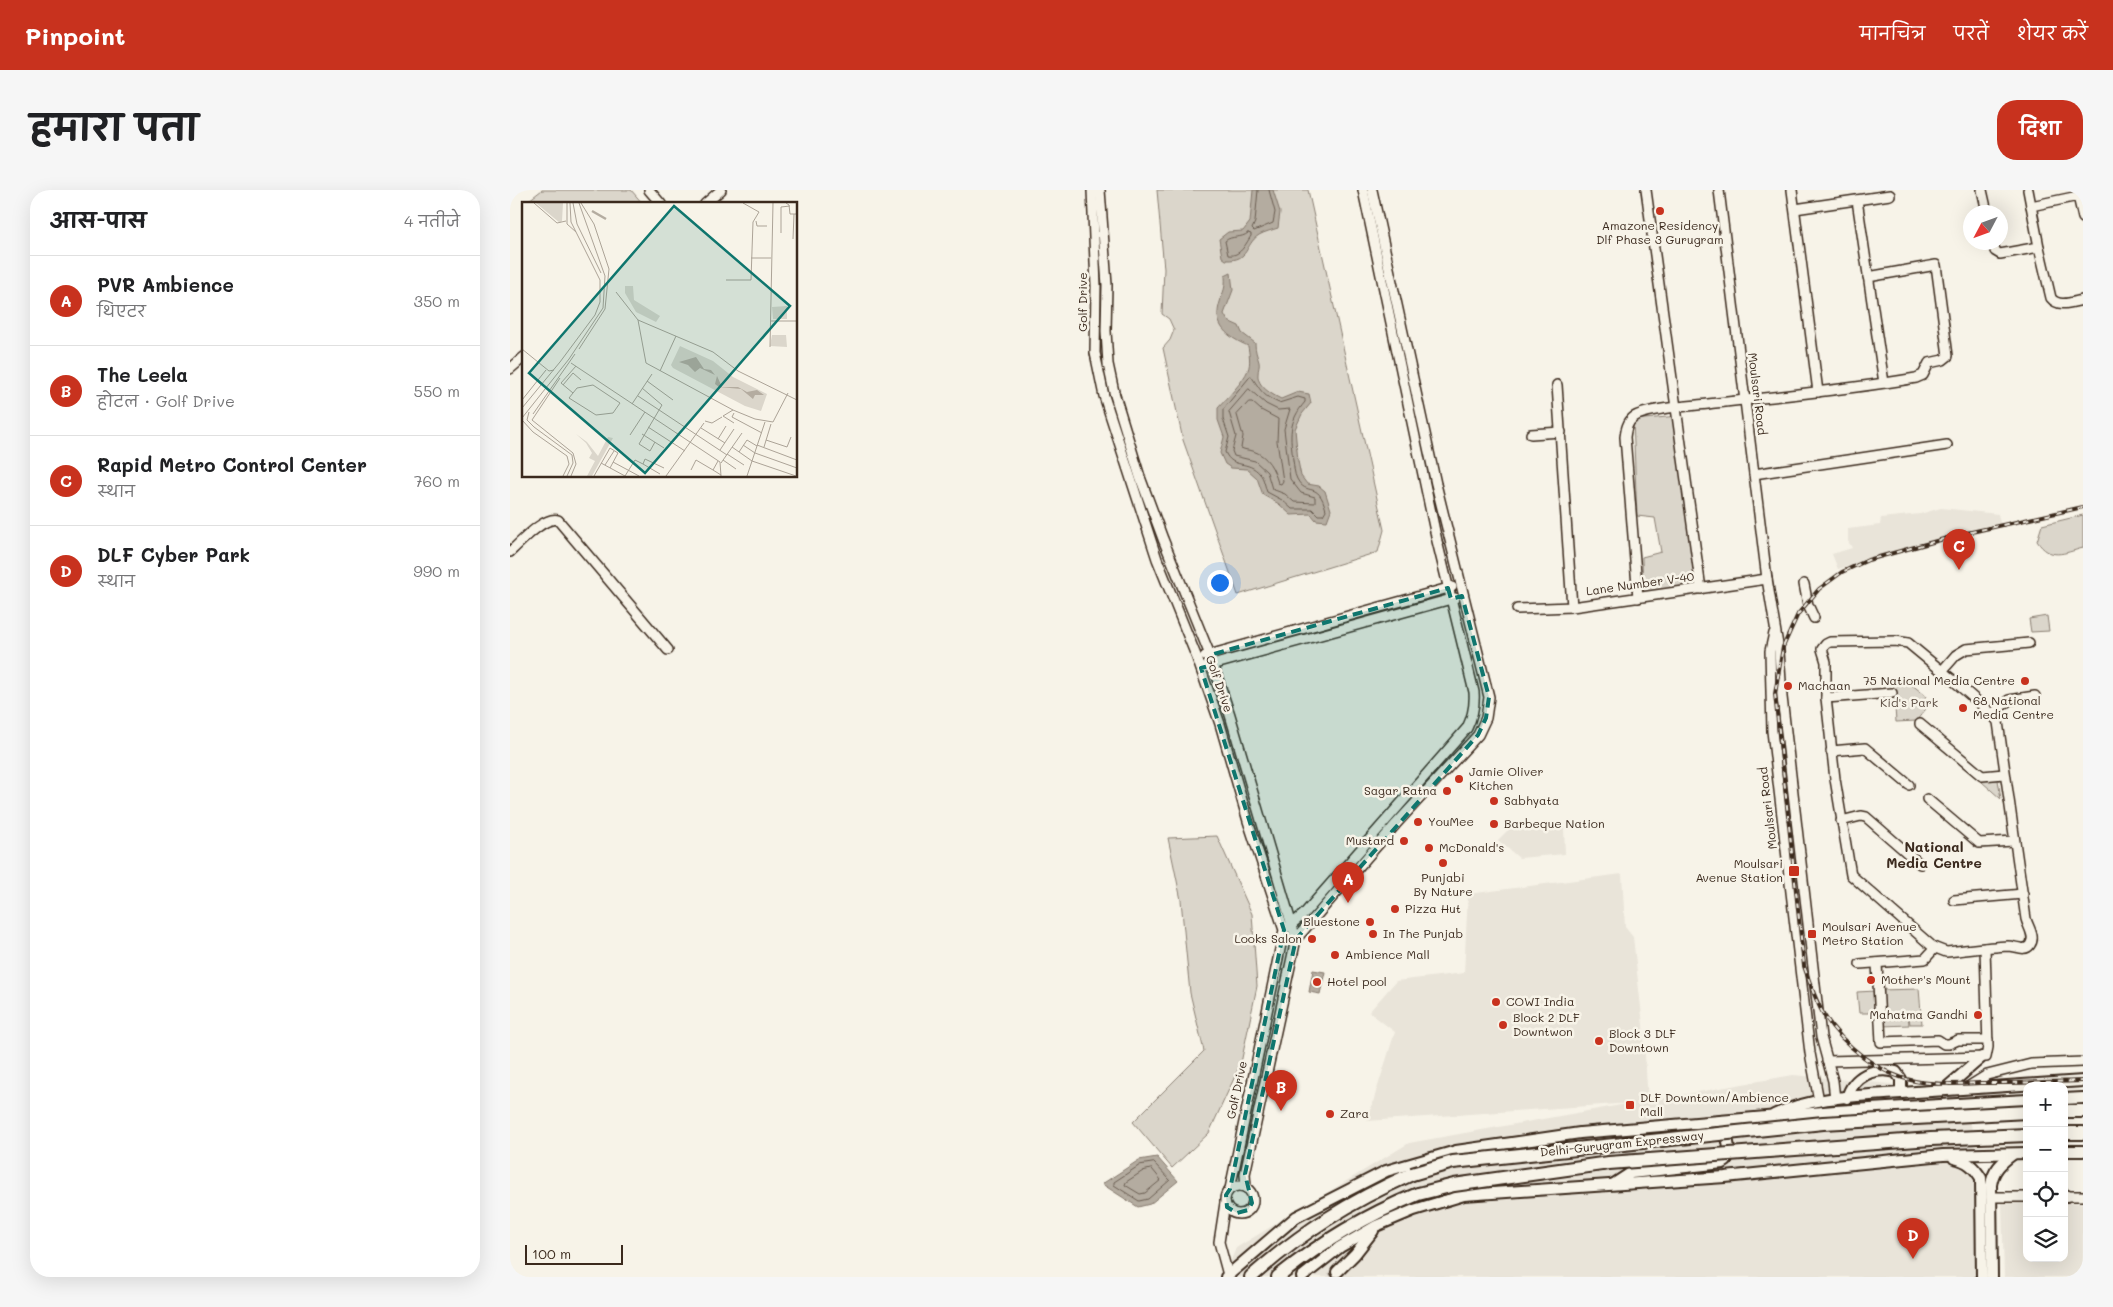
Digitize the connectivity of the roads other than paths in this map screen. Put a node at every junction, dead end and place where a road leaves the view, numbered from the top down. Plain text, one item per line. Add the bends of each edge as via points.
1 (649, 190) edge
2 (721, 190) edge
3 (1092, 190) edge
4 (1100, 190) edge
5 (1363, 190) edge
6 (1372, 190) edge
7 (1646, 190) edge
8 (1719, 190) edge
9 (1792, 190) edge
10 (1982, 190) edge
11 (2028, 190) edge
12 (2081, 195) edge
13 (1890, 196) dead end
14 (1857, 200) junction
15 (659, 202) edge
16 (707, 202) edge
17 (1985, 205) edge
18 (2031, 206) junction
19 (1795, 210) junction
20 (2083, 218) edge
21 (2039, 246) junction
22 (1995, 250) edge
23 (1868, 277) junction
24 (1106, 285) junction
25 (1096, 286) junction
26 (2083, 300) edge
27 (1398, 316) junction
28 (1389, 318) junction
29 (522, 359) edge
30 (510, 369) edge
31 (1884, 383) junction
32 (1557, 384) dead end
33 (1818, 392) junction
34 (1745, 399) junction
35 (1676, 408) junction
36 (1560, 432) junction
37 (1531, 434) dead end
38 (1947, 445) dead end
39 (1754, 474) junction
40 (1436, 484) junction
41 (1425, 486) junction
42 (510, 552) edge
43 (1767, 579) junction
44 (1804, 584) dead end
45 (1460, 585) junction
46 (1448, 588) junction
47 (1701, 589) junction
48 (1462, 596) junction
49 (1638, 598) junction
50 (1451, 599) junction
51 (1572, 607) junction
52 (1517, 609) dead end
53 (1814, 618) dead end
54 (1775, 631) junction
55 (2029, 643) dead end
56 (668, 650) dead end
57 (1210, 655) junction
58 (1197, 658) junction
59 (1213, 665) junction
60 (1201, 668) junction
61 (1942, 671) junction
62 (1892, 693) dead end
63 (2035, 696) dead end
64 (1826, 698) junction
65 (1992, 714) junction
66 (1920, 724) dead end
67 (1831, 751) junction
68 (1244, 756) junction
69 (1231, 759) junction
70 (2004, 774) junction
71 (1909, 785) dead end
72 (1927, 799) dead end
73 (1841, 821) junction
74 (2014, 841) junction
75 (1920, 864) dead end
76 (2023, 894) junction
77 (1954, 900) dead end
78 (1291, 923) junction
79 (1284, 930) junction
80 (1296, 939) junction
81 (1935, 948) junction
82 (1986, 948) junction
83 (1876, 963) junction
84 (1860, 964) dead end
85 (1988, 1040) junction
86 (1982, 1057) junction
87 (1827, 1060) junction
88 (2083, 1062) edge
89 (1833, 1081) junction
90 (2083, 1081) edge
91 (1817, 1088) junction
92 (1966, 1088) junction
93 (1946, 1089) junction
94 (1901, 1093) junction
95 (1847, 1098) junction
96 (2083, 1098) edge
97 (1835, 1099) junction
98 (2068, 1099) edge
99 (2023, 1100) edge
100 (1819, 1101) junction
101 (2083, 1110) edge
102 (2068, 1111) edge
103 (2023, 1112) edge
104 (1769, 1117) junction
105 (1707, 1122) junction
106 (2083, 1133) edge
107 (2068, 1134) edge
108 (2023, 1135) edge
109 (2068, 1151) edge
110 (2083, 1151) edge
111 (2023, 1153) edge
112 (2013, 1154) junction
113 (1943, 1155) junction
114 (1612, 1185) junction
115 (1246, 1188) junction
116 (1230, 1189) junction
117 (2068, 1196) edge
118 (2083, 1196) edge
119 (1991, 1197) junction
120 (2023, 1197) edge
121 (1225, 1203) junction
122 (1376, 1226) junction
123 (1337, 1272) dead end
124 (1227, 1276) edge
125 (1251, 1277) edge
126 (1278, 1277) edge
127 (1302, 1277) edge
128 (1982, 1277) edge
129 (1992, 1277) edge

1 - 15 street
2 - 16 street
3 - 25 street, Golf Drive
4 - 24 street, Golf Drive
5 - 28 street
6 - 27 street
7 - 35 street
8 - 34 street, Moulsari Road
9 - 19 street
10 - 17 street
11 - 18 street
12 - 18 street
12 - 20 street
13 - 14 street
14 - 19 street
14 - 23 street
18 - 21 street
19 - 33 street
21 - 22 street via 2000,254
21 - 26 street via 2055,303
23 - 31 street
23 - 31 street via 1936,265 1948,356 1929,363 1920,377
24 - 25 street
24 - 57 street, Golf Drive via 1108,364 1114,392 1153,512
25 - 58 street, Golf Drive via 1095,353 1104,396 1157,559
27 - 28 street
27 - 40 street
28 - 41 street
29 - 30 street
31 - 33 street
32 - 36 street
33 - 34 street
34 - 35 street
34 - 39 street, Moulsari Road
35 - 47 street
35 - 49 street via 1634,416 1626,430
36 - 37 street
36 - 51 street
38 - 39 street
39 - 43 street, Moulsari Road
40 - 41 street
40 - 45 street
41 - 46 street
42 - 56 street via 548,520 558,520
43 - 47 street, Lane Number V-40
43 - 54 street, Moulsari Road
44 - 53 street
45 - 46 street
45 - 48 street
46 - 50 street
46 - 57 street
47 - 49 street, Lane Number V-40
48 - 50 street
48 - 80 street via 1489,697 1480,732
49 - 51 street, Lane Number V-40
50 - 59 street
50 - 78 street via 1474,692 1470,722 1304,914
51 - 52 street, Lane Number V-40
54 - 87 street, Moulsari Road via 1820,1028
54 - 91 street, Moulsari Road via 1770,651 1772,731 1810,1053
55 - 61 street via 1966,649
57 - 58 street
57 - 59 street, Golf Drive
58 - 60 street, Golf Drive
59 - 60 street
59 - 68 street, Golf Drive
60 - 69 street, Golf Drive
61 - 64 street via 1903,641 1830,642 1822,652 1826,662
61 - 65 street
62 - 64 street
63 - 65 street via 2009,700
64 - 67 street
65 - 70 street via 1998,722
66 - 70 street via 1982,776
67 - 71 street via 1865,748
67 - 73 street
68 - 69 street
68 - 78 street, Golf Drive
69 - 79 street, Golf Drive
70 - 74 street
72 - 74 street via 1979,843
73 - 75 street via 1866,817
73 - 81 street via 1851,875
74 - 76 street
76 - 77 street
76 - 82 street via 2027,926 2033,937 2031,944 2022,949 2010,946
78 - 79 street
78 - 80 street, Golf Drive
79 - 116 street, Golf Drive
80 - 115 street, Golf Drive via 1245,1174
81 - 82 street via 1946,952
81 - 83 street via 1925,958
82 - 85 street
83 - 84 street
83 - 85 street via 1881,1042 1938,1040 1948,1044 1958,1040
85 - 86 street via 1988,1054
86 - 87 street
86 - 93 main road
87 - 89 street, Moulsari Road
88 - 92 street via 2032,1064 1987,1075
89 - 91 street via 1827,1088
89 - 97 street, Moulsari Road
90 - 92 main road
91 - 100 street, Moulsari Road
92 - 93 main road
93 - 94 main road
94 - 95 main road
94 - 95 main road via 1901,1079 1896,1072 1880,1070 1856,1081
95 - 97 main road
96 - 98 main road
97 - 100 main road
99 - 104 main road
100 - 104 main road via 1789,1107
101 - 102 highway
103 - 125 highway, Delhi-Gurugram Expressway, bridge via 1823,1123 1453,1162 1412,1174 1350,1204 1311,1228
104 - 105 main road
105 - 114 main road via 1720,1128 1728,1139 1728,1157 1723,1163 1631,1173
105 - 124 main road via 1556,1135 1456,1150 1405,1164 1296,1217
106 - 107 highway
108 - 126 highway, Delhi-Gurugram Expressway, bridge via 1609,1163 1454,1184 1381,1209 1302,1257
109 - 110 main road
111 - 112 main road
112 - 113 main road
112 - 119 main road via 1992,1173
113 - 114 main road
113 - 128 main road via 1963,1160 1974,1167 1981,1178
114 - 122 main road via 1464,1195
115 - 116 street via 1235,1186
115 - 121 street via 1253,1198 1248,1210 1233,1212
116 - 121 street
117 - 118 street
119 - 120 street
119 - 129 main road
121 - 124 street via 1219,1242
122 - 123 main road
122 - 127 main road via 1340,1247

